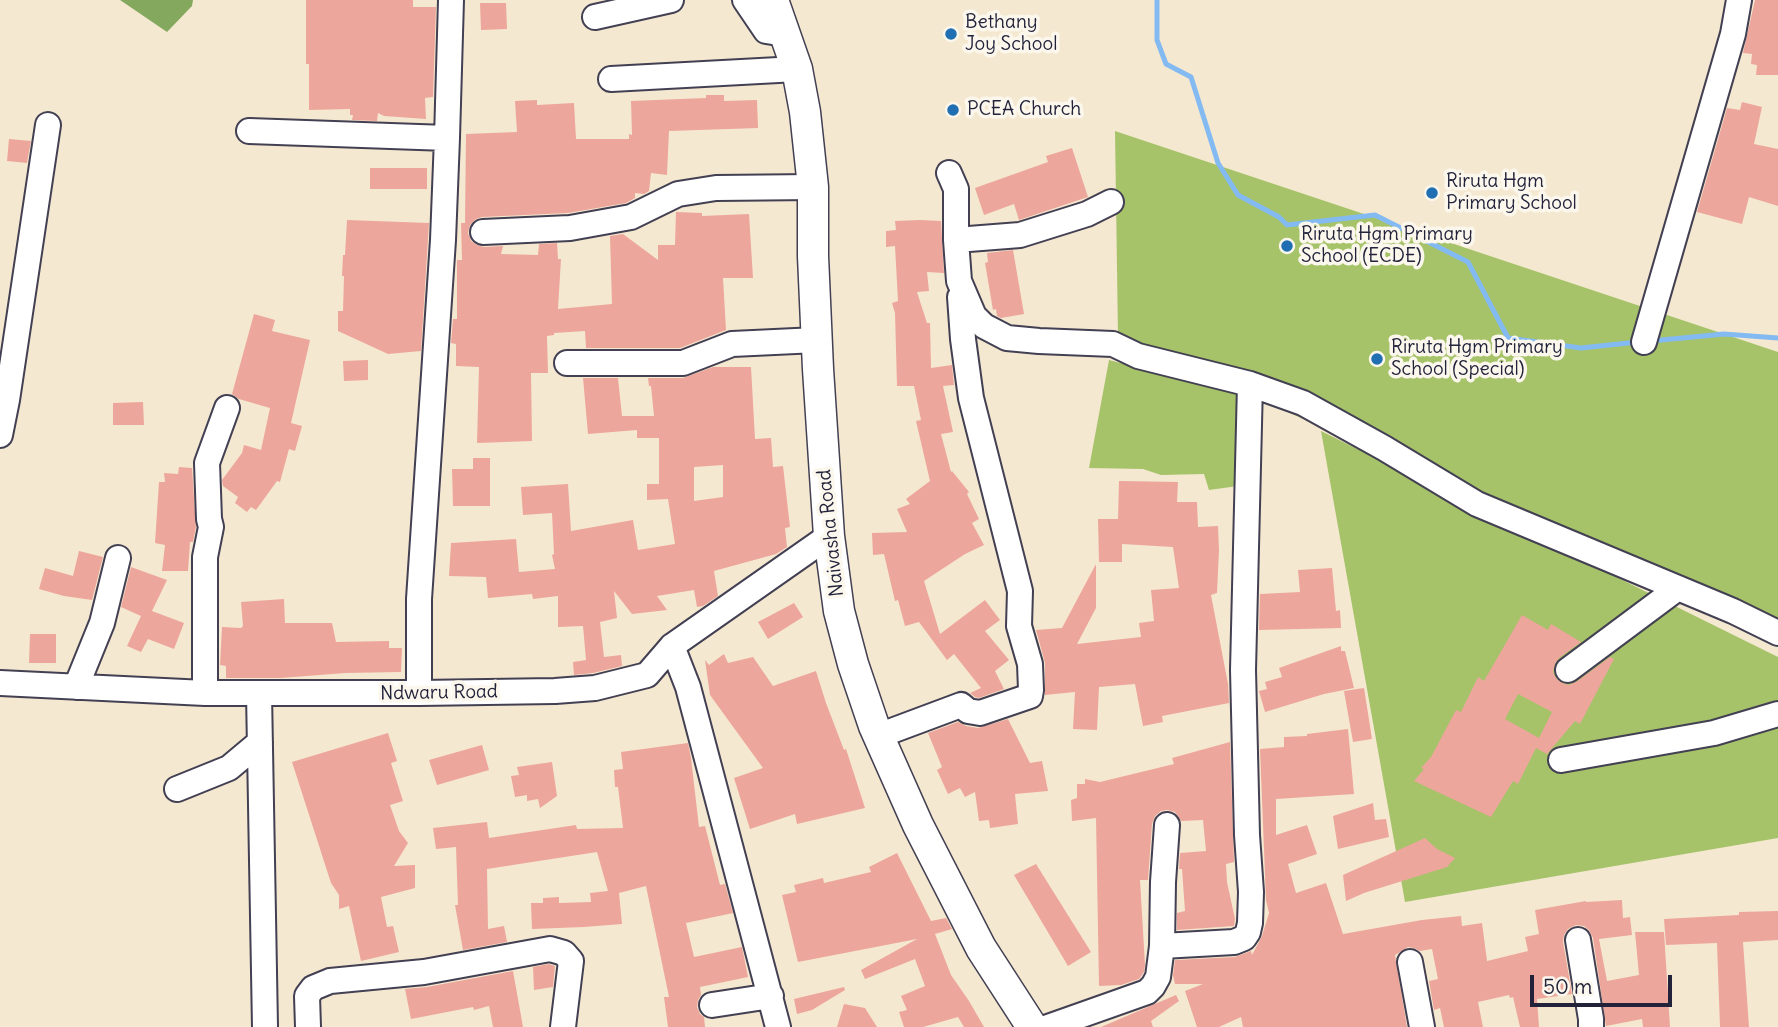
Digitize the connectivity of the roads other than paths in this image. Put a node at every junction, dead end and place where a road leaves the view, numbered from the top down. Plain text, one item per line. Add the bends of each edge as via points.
1 (451, 0) edge
2 (671, 0) edge
3 (745, 0) edge
4 (773, 0) edge
5 (1739, 0) edge
6 (595, 17) dead end
7 (785, 34) junction
8 (797, 69) junction
9 (611, 79) dead end
10 (48, 125) dead end
11 (249, 131) dead end
12 (447, 138) junction
13 (949, 173) dead end
14 (813, 187) junction
15 (1111, 202) dead end
16 (483, 232) dead end
17 (957, 240) junction
18 (959, 281) junction
19 (817, 340) junction
20 (1644, 342) dead end
21 (566, 363) dead end
22 (1250, 384) junction
23 (228, 408) dead end
24 (0, 435) edge
25 (830, 536) junction
26 (118, 558) dead end
27 (1678, 588) junction
28 (1778, 633) edge
29 (672, 646) junction
30 (1568, 670) dead end
31 (0, 683) edge
32 (76, 687) junction
33 (205, 693) junction
34 (258, 693) junction
35 (419, 693) junction
36 (1778, 714) edge
37 (878, 736) junction
38 (260, 743) junction
39 (1561, 760) dead end
40 (177, 789) dead end
41 (1167, 825) dead end
42 (1578, 940) dead end
43 (1162, 946) junction
44 (1410, 962) dead end
45 (771, 996) junction
46 (712, 1005) dead end
47 (265, 1027) edge
48 (307, 1027) edge
49 (563, 1027) edge
50 (778, 1027) edge
51 (1032, 1027) edge
52 (1048, 1027) edge
53 (1422, 1027) edge
54 (1591, 1027) edge

1 - 12 street
2 - 6 street
3 - 7 street via 766,31
4 - 7 main road, Naivasha Road
5 - 20 street
7 - 8 main road, Naivasha Road
8 - 9 street
8 - 14 main road, Naivasha Road
10 - 24 street
11 - 12 street
12 - 35 street via 419,599
13 - 17 street via 956,189
14 - 16 street via 716,188 678,194 631,217 570,228
14 - 19 main road, Naivasha Road
15 - 17 street via 1020,235
17 - 18 street
18 - 22 street via 974,316 1007,338 1113,344 1138,356
18 - 37 street via 971,398 1020,591 1019,626 1030,664 1030,696 980,713 961,705
19 - 21 street via 732,344 683,363
19 - 25 main road, Naivasha Road
22 - 27 street via 1303,403 1477,504
22 - 43 street via 1243,697 1250,923 1244,938 1234,942
23 - 33 street via 207,463 211,527 205,557
25 - 29 street, Ndwaru Road
25 - 37 main road, Naivasha Road via 839,611
26 - 32 street via 102,623
27 - 28 street
27 - 30 street
29 - 35 street, Ndwaru Road via 647,675 595,688
29 - 45 street via 688,687
31 - 32 street, Ndwaru Road
32 - 33 street, Ndwaru Road
33 - 34 street, Ndwaru Road
34 - 35 street, Ndwaru Road
34 - 38 street
36 - 39 street via 1714,733
37 - 51 main road, Naivasha Road via 981,948
38 - 40 street via 229,768
38 - 47 street
41 - 43 street
42 - 54 street
43 - 52 street via 1158,977 1147,992
44 - 53 street
45 - 46 street
45 - 50 street
48 - 49 street via 307,996 330,981 424,972 550,949 571,961

